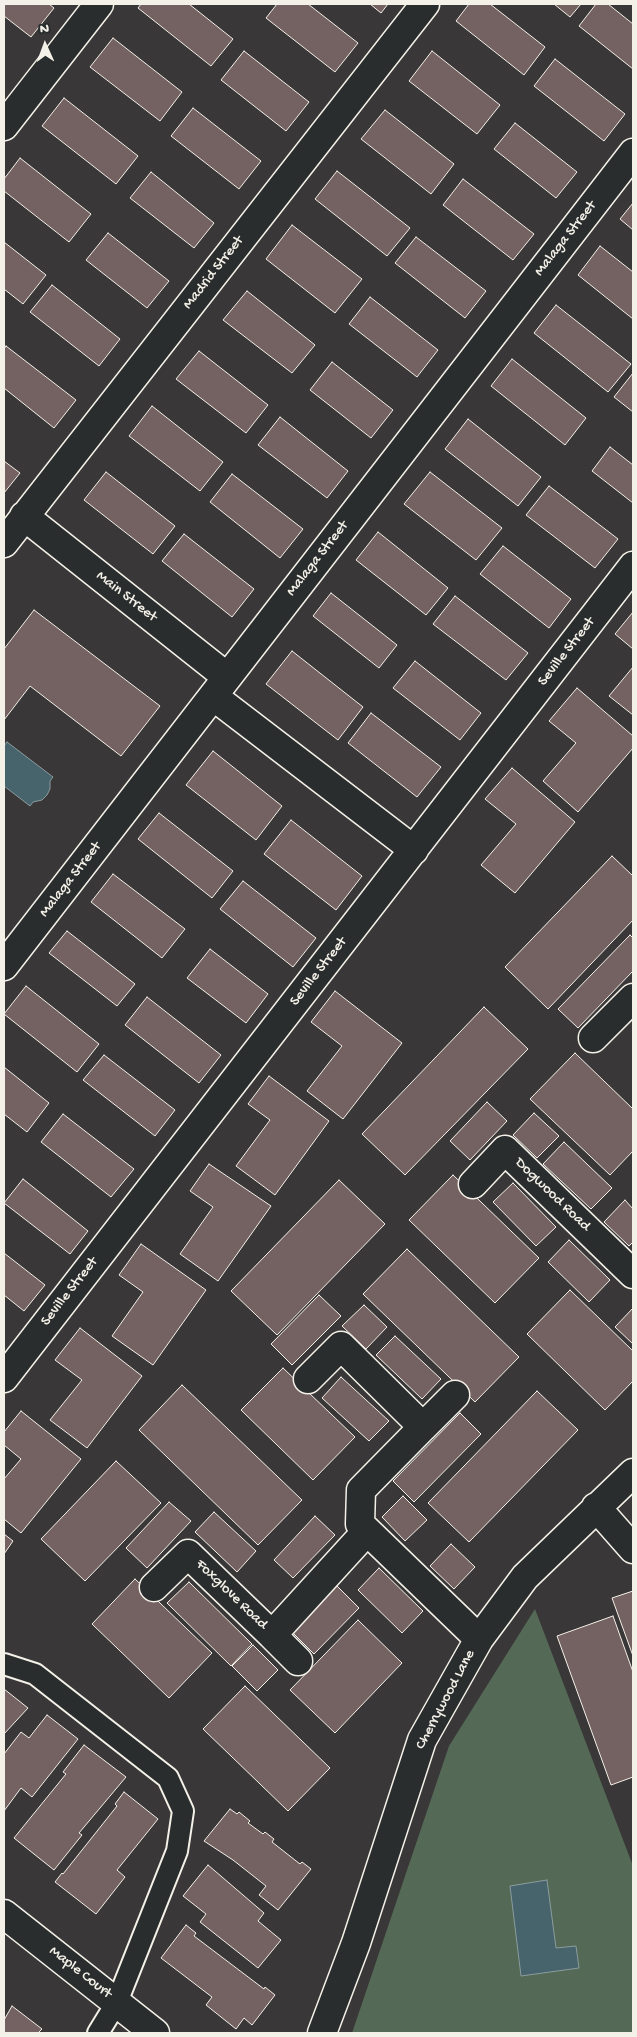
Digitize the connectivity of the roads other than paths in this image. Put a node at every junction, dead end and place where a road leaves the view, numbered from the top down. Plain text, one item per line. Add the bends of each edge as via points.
1 (99, 4) edge
2 (425, 4) edge
3 (4, 126) edge
4 (633, 153) edge
5 (24, 516) junction
6 (4, 541) edge
7 (633, 566) edge
8 (220, 686) junction
9 (414, 850) junction
10 (4, 966) edge
11 (633, 998) edge
12 (593, 1038) dead end
13 (473, 1184) dead end
14 (633, 1274) edge
15 (4, 1378) edge
16 (308, 1380) dead end
17 (455, 1395) dead end
18 (422, 1427) junction
19 (633, 1474) edge
20 (596, 1507) junction
21 (367, 1531) junction
22 (633, 1549) edge
23 (154, 1587) dead end
24 (272, 1635) junction
25 (478, 1639) junction
26 (298, 1661) dead end
27 (4, 1664) edge
28 (4, 1914) edge
29 (117, 2002) junction
30 (98, 2033) edge
31 (155, 2033) edge
32 (322, 2033) edge

1 - 3 street
2 - 5 street, Madrid Street
4 - 8 street, Malaga Street
5 - 6 street, Madrid Street
5 - 8 street, Main Street
7 - 9 street, Seville Street
8 - 9 street, Main Street
8 - 10 street, Malaga Street
9 - 15 street, Seville Street
11 - 12 street
13 - 14 street, Dogwood Road via 506,1150
16 - 18 street via 341,1346
17 - 18 street
18 - 21 street via 361,1490 360,1524
19 - 20 street, Cherrywood Lane
20 - 22 street
20 - 25 street, Cherrywood Lane via 525,1577
21 - 24 street, Foxglove Road
21 - 25 street
23 - 24 street, Foxglove Road via 188,1554
24 - 26 street
25 - 32 street, Cherrywood Lane via 422,1740 356,1942
27 - 29 lane via 35,1674 168,1778 183,1811 177,1851
28 - 29 street, Maple Court
29 - 30 lane
29 - 31 street, Maple Court

